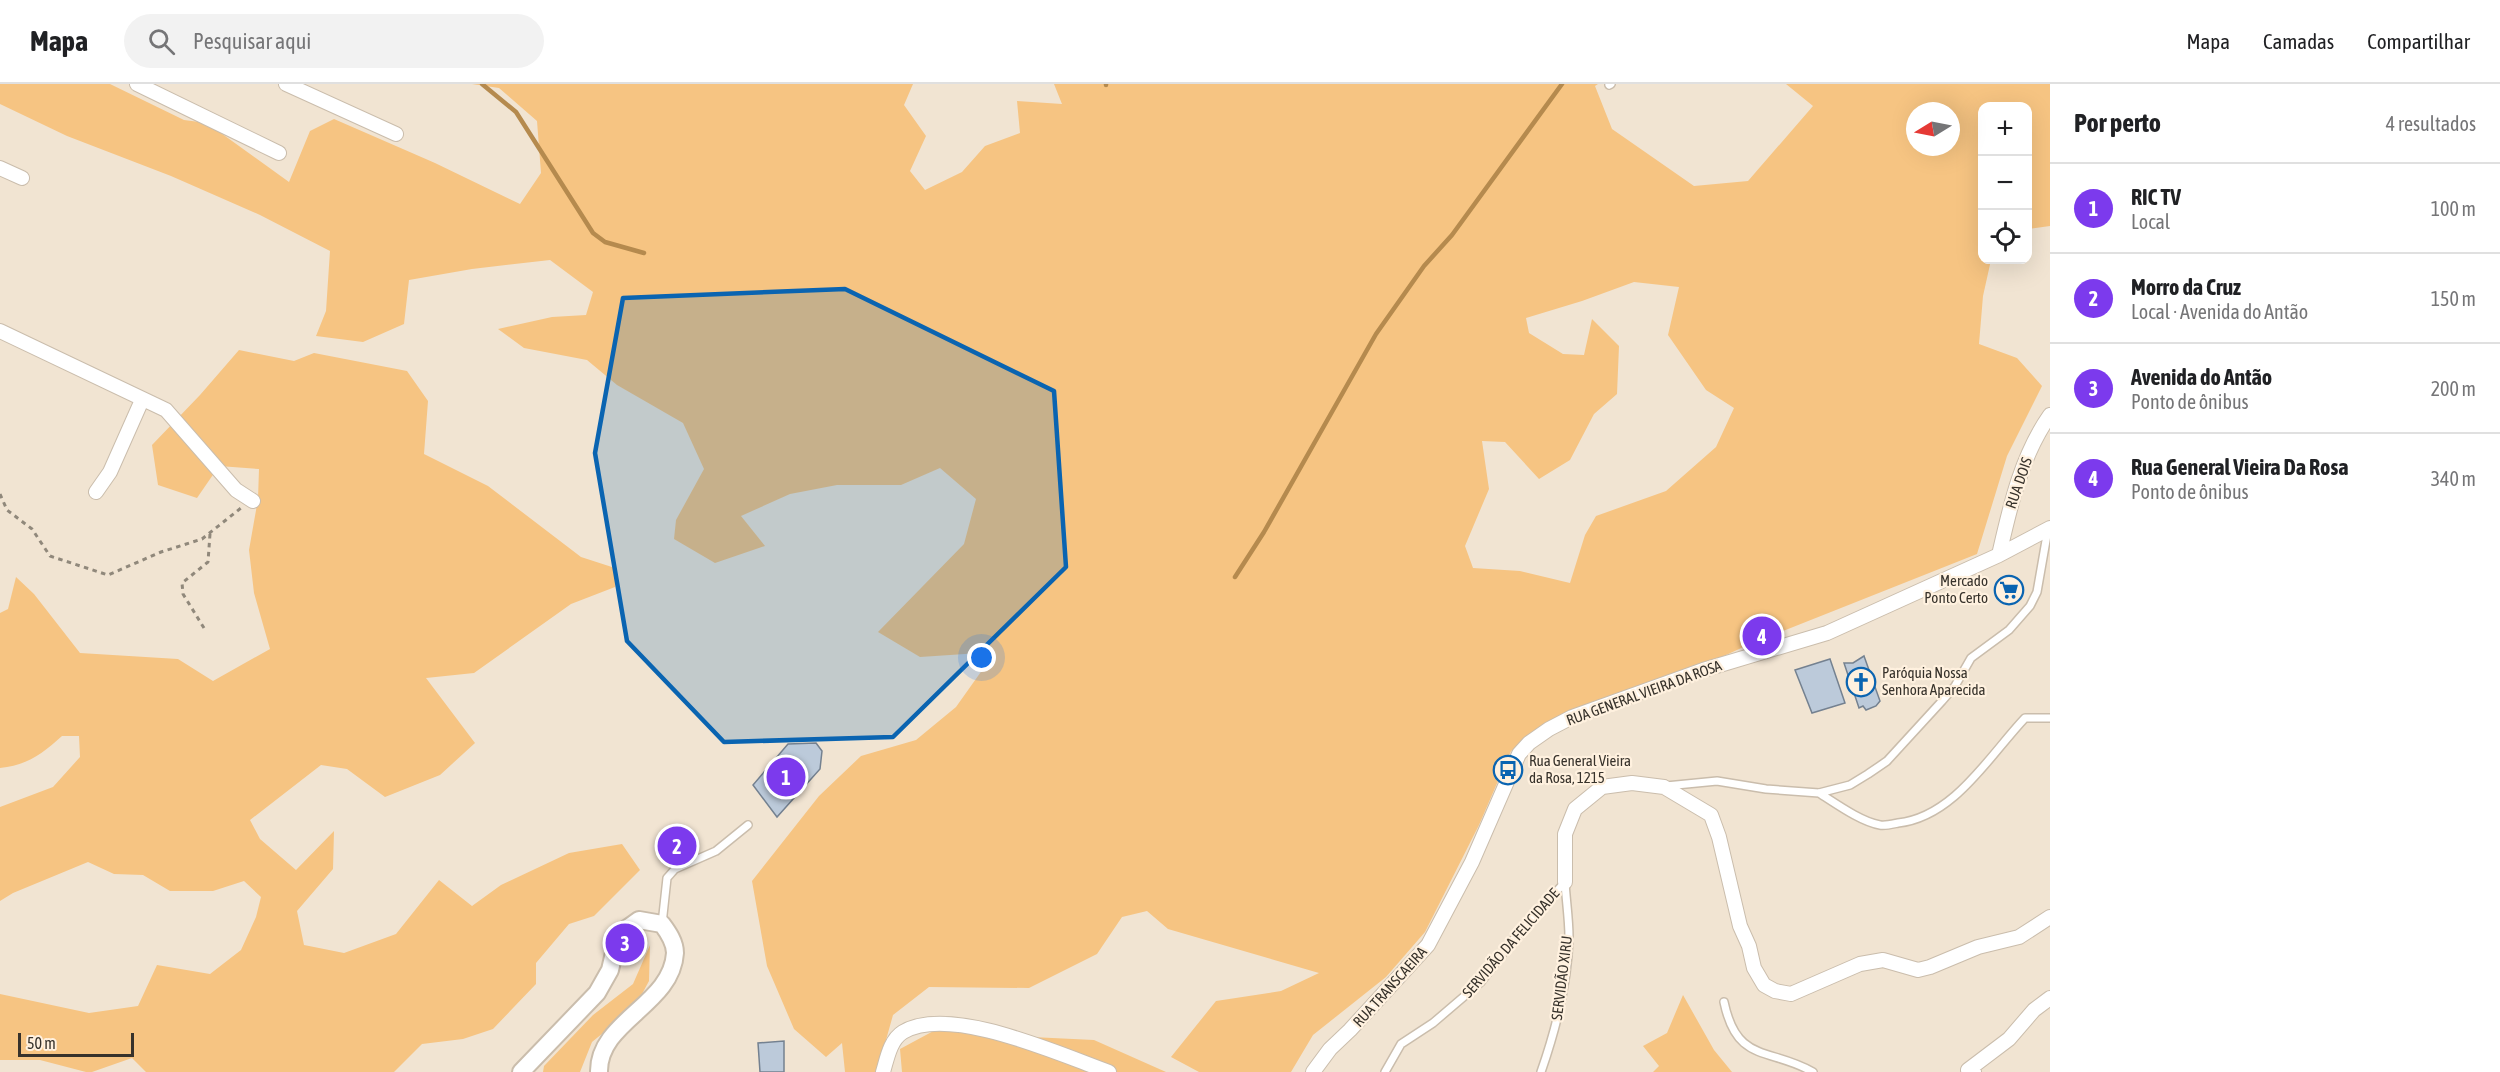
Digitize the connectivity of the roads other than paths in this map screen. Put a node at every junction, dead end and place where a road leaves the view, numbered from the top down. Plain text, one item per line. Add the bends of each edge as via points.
1 (137, 84) edge
2 (286, 84) edge
3 (396, 134) dead end
4 (279, 153) dead end
5 (0, 168) edge
6 (22, 178) dead end
7 (0, 331) edge
8 (142, 400) junction
9 (2050, 415) edge
10 (96, 492) dead end
11 (253, 501) road end
12 (2049, 528) edge
13 (1999, 555) junction
14 (2050, 718) edge
15 (1664, 787) junction
16 (1819, 793) junction
17 (748, 825) dead end
18 (1472, 862) joint
19 (1565, 882) junction
20 (2050, 916) edge
21 (662, 924) junction
22 (2050, 998) edge
23 (1724, 1002) dead end
24 (521, 1072) edge
25 (599, 1072) edge
26 (883, 1072) edge
27 (1109, 1072) edge
28 (1314, 1072) edge
29 (1385, 1072) edge
30 (1541, 1072) edge
31 (1813, 1072) edge
32 (1967, 1072) edge

1 - 4 street
2 - 3 street
5 - 6 street
7 - 8 street
8 - 10 street via 110,472
8 - 11 street via 166,410 231,486
9 - 13 street, RUA DOIS via 2025,462
12 - 13 street, RUA GENERAL VIEIRA DA ROSA
12 - 16 lane via 2037,591 2020,619 1971,658 1955,686 1887,761 1850,785
13 - 18 street, RUA GENERAL VIEIRA DA ROSA via 1827,633 1703,670 1549,729 1519,754
14 - 16 lane via 2025,718 1991,760 1937,811 1921,819 1880,825
15 - 16 lane via 1717,781
15 - 19 street, SERVIDÃO DA FELICIDADE via 1632,783 1602,787 1575,809 1565,834
15 - 20 street, SERVIDÃO DA FELICIDADE via 1711,815 1754,968 1764,985 1775,991 1791,994 1860,964 1883,960 1918,970 1930,968 1978,947 2019,937
17 - 21 lane via 716,851 675,869 667,878
18 - 28 street, RUA TRANSCAEIRA via 1428,945 1330,1049
19 - 29 lane, SERVIDÃO DA FELICIDADE via 1513,939 1481,982 1433,1023 1401,1044
19 - 30 lane, SERVIDÃO XIRU via 1569,937 1566,963 1557,1025
21 - 24 street via 639,920 625,930 597,993
21 - 25 street via 675,953 670,969 657,993 609,1041 598,1059
22 - 32 street
23 - 31 lane via 1736,1036 1764,1054
26 - 27 street via 890,1048 902,1033 920,1026 962,1024 987,1029

